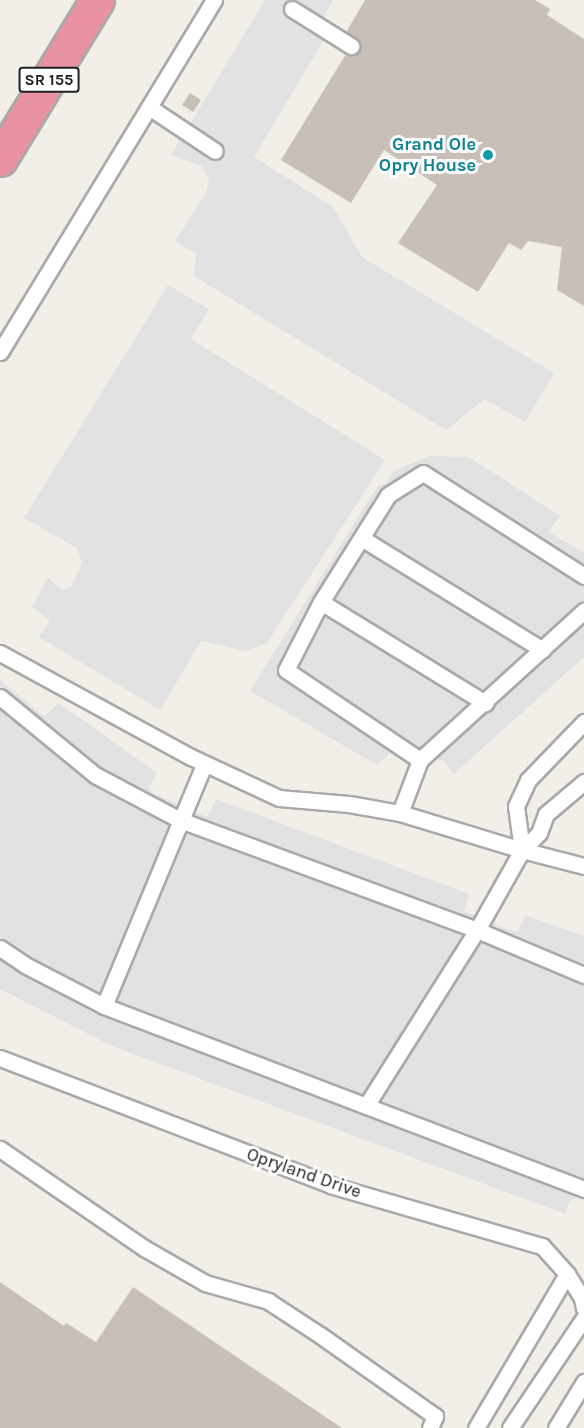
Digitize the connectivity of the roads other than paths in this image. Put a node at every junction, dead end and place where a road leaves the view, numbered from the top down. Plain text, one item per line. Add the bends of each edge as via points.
1 (97, 0) edge
2 (214, 0) edge
3 (292, 9) dead end
4 (351, 46) dead end
5 (149, 107) junction
6 (215, 151) dead end
7 (0, 159) edge
8 (0, 352) edge
9 (363, 539) junction
10 (584, 576) edge
11 (321, 602) junction
12 (584, 611) edge
13 (543, 650) junction
14 (0, 653) edge
15 (0, 698) edge
16 (485, 703) junction
17 (584, 722) edge
18 (420, 760) junction
19 (204, 764) junction
20 (584, 782) edge
21 (400, 813) junction
22 (180, 820) junction
23 (522, 850) junction
24 (584, 866) edge
25 (477, 930) junction
26 (0, 948) edge
27 (584, 975) edge
28 (104, 1006) junction
29 (0, 1058) edge
30 (366, 1106) junction
31 (0, 1149) edge
32 (584, 1189) edge
33 (567, 1274) junction
34 (584, 1308) edge
35 (584, 1318) edge
36 (584, 1382) edge
37 (430, 1428) edge
38 (476, 1428) edge
39 (510, 1428) edge
40 (556, 1428) edge

1 - 7 highway, SR 155
2 - 5 lane
3 - 4 lane
5 - 6 lane
5 - 8 lane
9 - 10 lane via 388,495 423,473
9 - 11 lane
9 - 13 lane
11 - 16 lane
11 - 18 lane via 286,670
12 - 13 lane
13 - 16 lane
14 - 19 lane
15 - 22 lane via 94,775
16 - 18 lane
17 - 23 lane via 528,780 516,806
18 - 21 lane
19 - 21 lane via 279,798
19 - 22 lane
20 - 23 lane via 546,814 539,833
21 - 23 lane
22 - 25 lane
22 - 28 lane
23 - 24 lane
23 - 25 lane
25 - 27 lane
25 - 30 lane
26 - 28 lane
28 - 30 lane
29 - 33 lane, Opryland Drive via 330,1185 542,1246
30 - 32 lane
31 - 37 lane via 144,1248 205,1283 268,1301 435,1416
33 - 34 lane, Opryland Drive
33 - 38 lane
35 - 39 lane
36 - 40 lane

